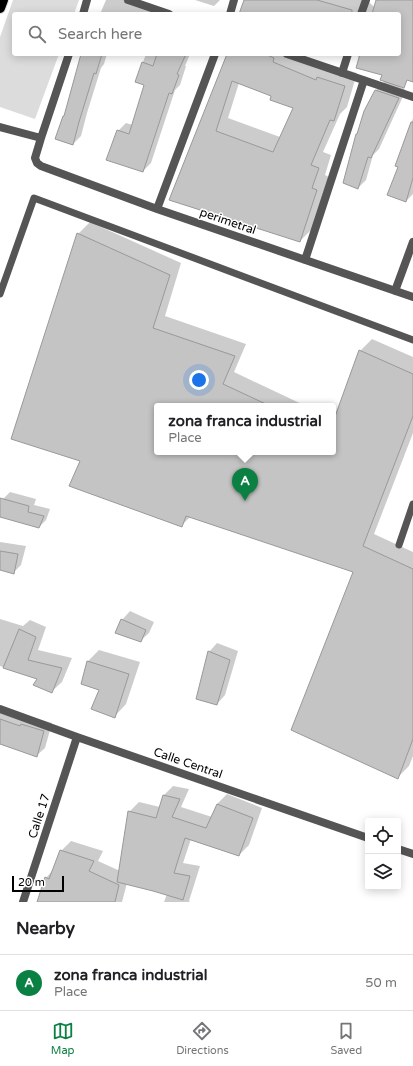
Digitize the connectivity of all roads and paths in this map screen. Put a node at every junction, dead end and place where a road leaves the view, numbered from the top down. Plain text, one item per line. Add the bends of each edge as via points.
1 (3, 0) edge
2 (87, 0) edge
3 (128, 0) edge
4 (234, 0) edge
5 (366, 0) edge
6 (0, 8) edge
7 (84, 12) edge
8 (163, 12) edge
9 (231, 12) edge
10 (362, 12) edge
11 (68, 56) edge
12 (214, 56) edge
13 (292, 56) edge
14 (347, 56) edge
15 (342, 73) junction
16 (364, 80) junction
17 (413, 97) edge
18 (0, 127) edge
19 (40, 138) junction
20 (157, 209) junction
21 (413, 242) edge
22 (305, 260) junction
23 (395, 291) junction
24 (0, 294) edge
25 (413, 297) edge
26 (413, 340) edge
27 (413, 504) edge
28 (399, 545) dead end
29 (0, 709) edge
30 (77, 737) junction
31 (365, 837) edge
32 (401, 850) edge
33 (413, 854) edge
34 (23, 902) edge

1 - 6 main road
2 - 7 street
3 - 8 street
4 - 9 street
5 - 10 street
11 - 19 street
12 - 20 street
13 - 15 street
14 - 15 street
15 - 16 street
16 - 17 street
16 - 22 street
18 - 19 street
19 - 20 street, perimetral via 35,158 41,166
20 - 22 street, perimetral
21 - 23 street
22 - 23 street, perimetral
23 - 25 street, perimetral
24 - 26 lane via 34,198
27 - 28 lane
29 - 30 street, Calle Central
30 - 31 street, Calle Central
30 - 34 street, Calle 17
32 - 33 street

